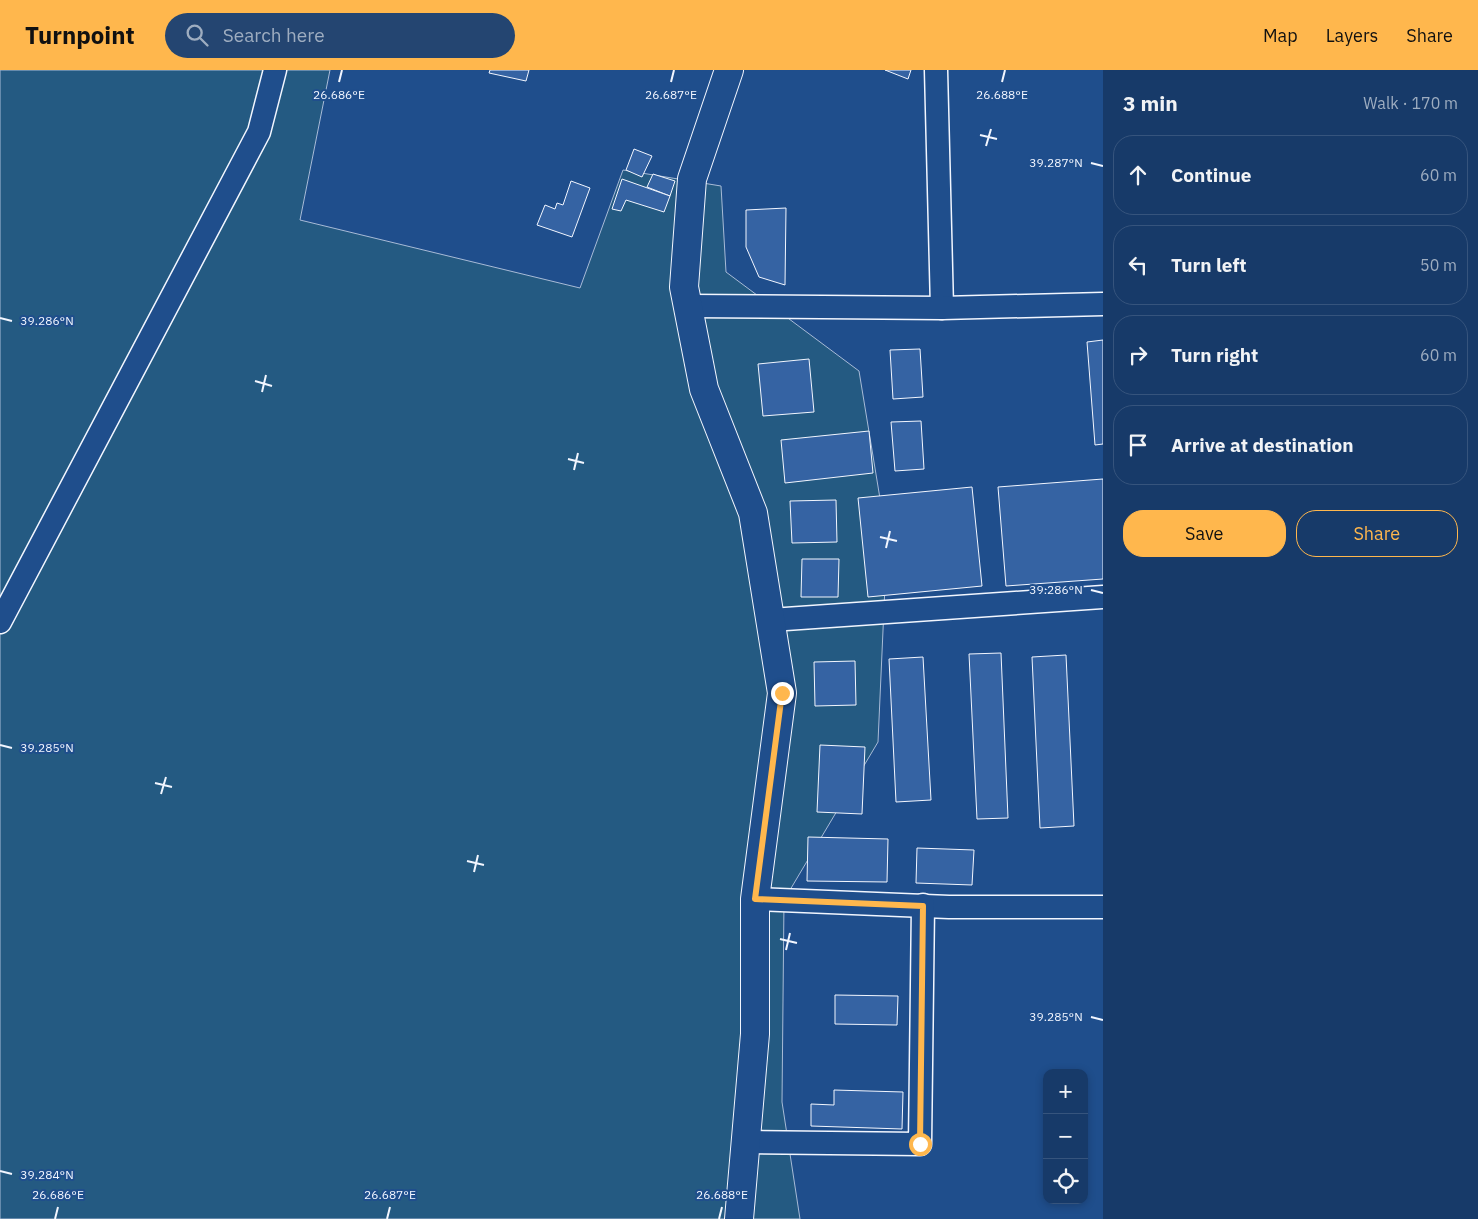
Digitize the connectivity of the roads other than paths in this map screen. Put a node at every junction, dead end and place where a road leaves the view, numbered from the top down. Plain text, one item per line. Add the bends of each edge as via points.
1 (275, 70) edge
2 (729, 70) edge
3 (936, 70) edge
4 (1103, 304) edge
5 (688, 306) junction
6 (942, 308) junction
7 (1103, 597) edge
8 (770, 620) junction
9 (0, 622) edge
10 (755, 899) junction
11 (923, 906) junction
12 (1103, 907) edge
13 (745, 1142) junction
14 (739, 1219) edge

1 - 9 street via 259,132
2 - 5 street via 692,179 684,287
3 - 6 street
4 - 6 street
5 - 6 street
5 - 8 street via 704,390 753,513
7 - 8 street
8 - 10 street via 782,693
10 - 11 street
10 - 13 street via 755,1034
11 - 12 street
11 - 13 street via 920,1144
13 - 14 street

